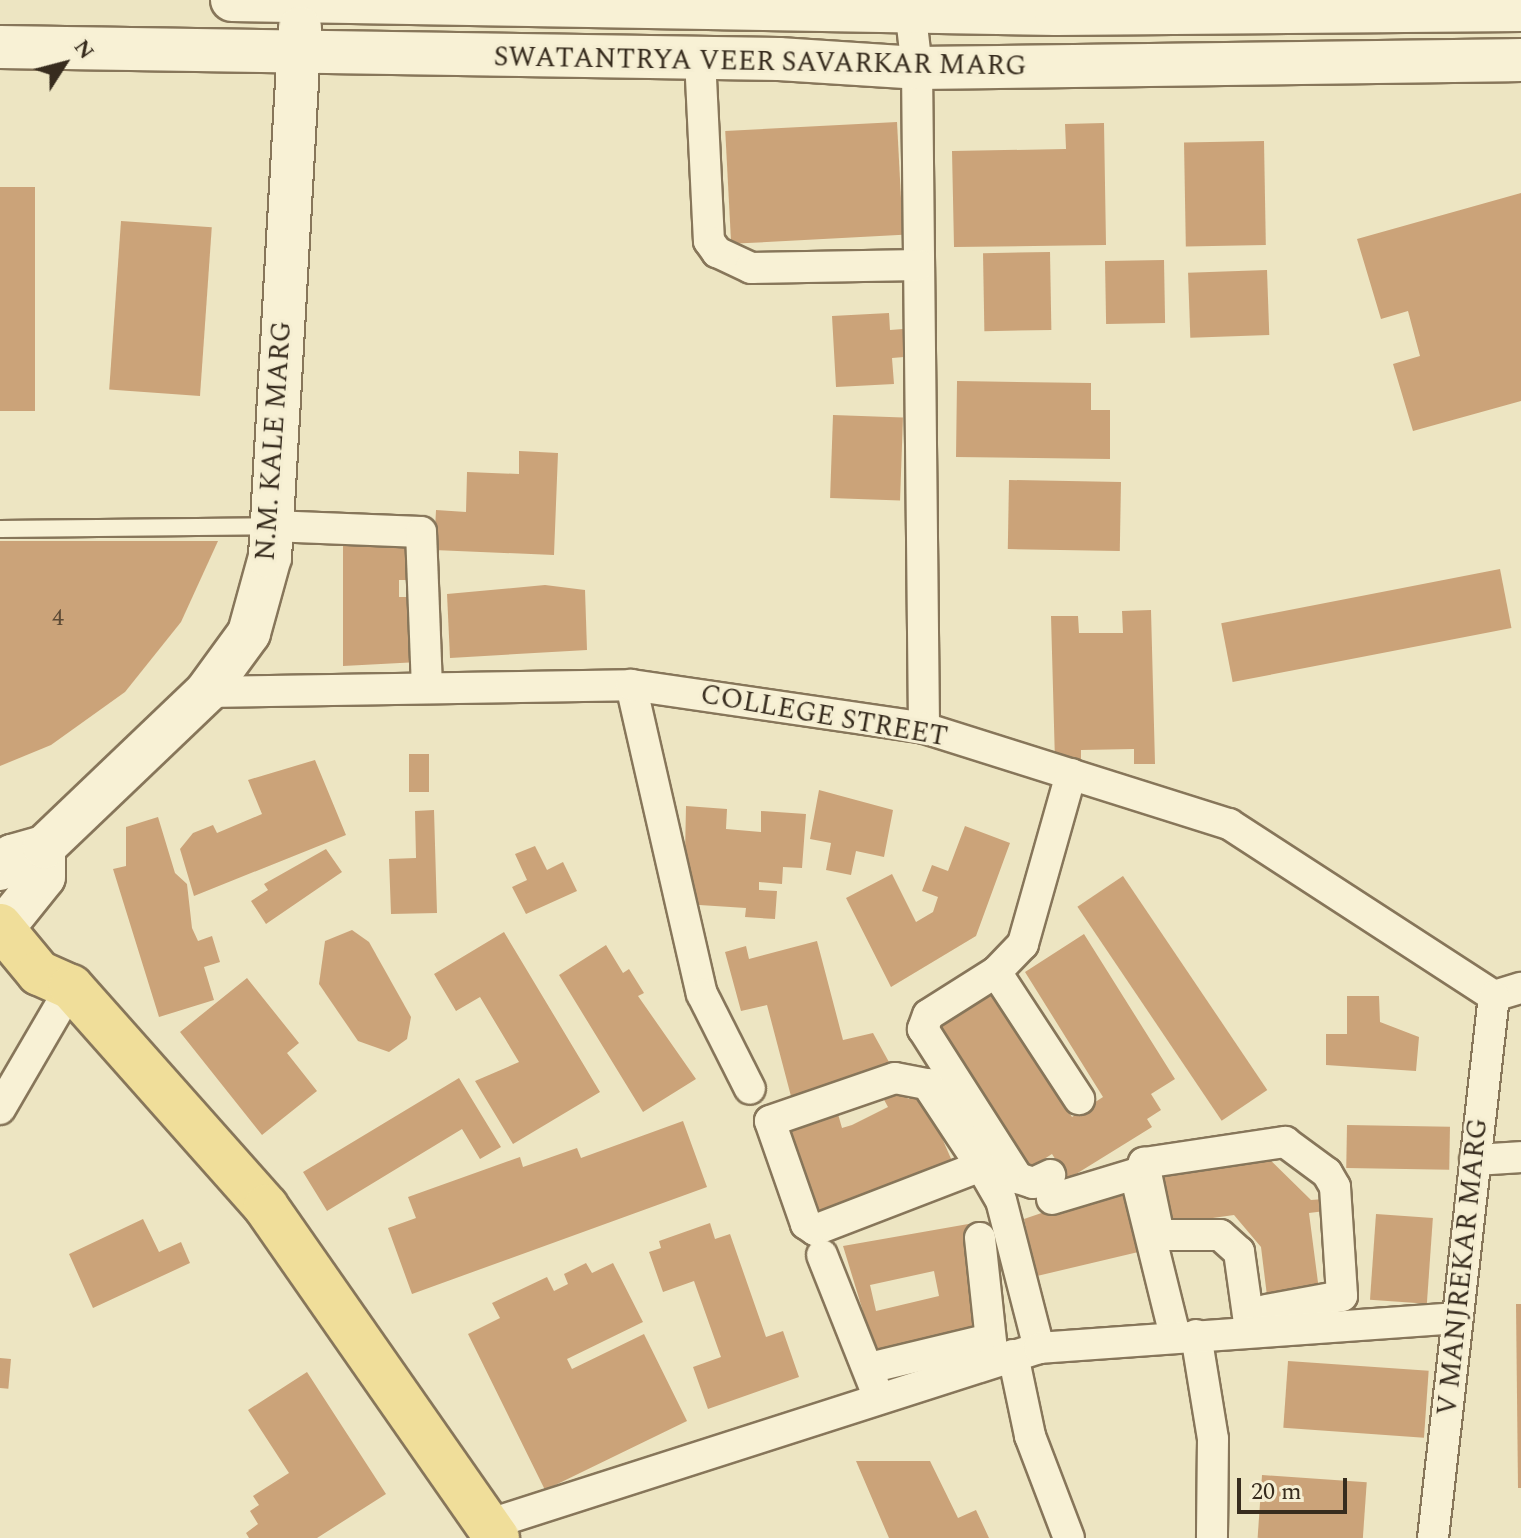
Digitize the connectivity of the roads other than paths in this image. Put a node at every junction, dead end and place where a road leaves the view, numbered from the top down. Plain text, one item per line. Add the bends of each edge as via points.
1 (232, 0) edge
2 (504, 1) edge
3 (302, 2) edge
4 (664, 3) edge
5 (910, 6) edge
6 (1521, 10) edge
7 (0, 47) edge
8 (299, 56) junction
9 (700, 58) junction
10 (1521, 60) edge
11 (917, 68) junction
12 (919, 265) junction
13 (271, 526) junction
14 (0, 529) edge
15 (631, 685) junction
16 (427, 688) junction
17 (206, 692) junction
18 (924, 728) junction
19 (1071, 774) junction
20 (44, 847) junction
21 (0, 869) edge
22 (6, 913) edge
23 (996, 972) junction
24 (71, 987) junction
25 (1507, 992) edge
26 (750, 1089) dead end
27 (1079, 1099) dead end
28 (0, 1109) edge
29 (1521, 1157) edge
30 (1475, 1160) junction
31 (981, 1166) junction
32 (980, 1238) dead end
33 (822, 1255) dead end
34 (1282, 1318) junction
35 (1457, 1318) junction
36 (1250, 1321) junction
37 (1186, 1336) junction
38 (1009, 1350) junction
39 (869, 1368) junction
40 (879, 1398) junction
41 (493, 1531) edge
42 (1069, 1538) edge
43 (1212, 1538) edge
44 (1433, 1538) edge

1 - 3 main road, SWATANTRYA VEER SAVARKAR MARG
2 - 3 main road, SWATANTRYA VEER SAVARKAR MARG
2 - 4 main road, SWATANTRYA VEER SAVARKAR MARG
3 - 8 main road, N.M. KALE MARG
4 - 5 main road, SWATANTRYA VEER SAVARKAR MARG
5 - 6 main road, SWATANTRYA VEER SAVARKAR MARG
5 - 11 street
7 - 8 main road, SWATANTRYA VEER SAVARKAR MARG
8 - 9 main road, SWATANTRYA VEER SAVARKAR MARG
8 - 13 main road, N.M. KALE MARG
9 - 11 main road, SWATANTRYA VEER SAVARKAR MARG
9 - 12 street via 709,241 717,252 751,268
10 - 11 main road, SWATANTRYA VEER SAVARKAR MARG
11 - 12 street
12 - 18 street
13 - 14 lane
13 - 16 street via 421,532
13 - 17 main road, N.M. KALE MARG via 249,633
15 - 16 street, COLLEGE STREET
15 - 18 street, COLLEGE STREET
15 - 26 street via 702,994
16 - 17 street, COLLEGE STREET
17 - 20 main road, N.M. KALE MARG
18 - 19 street, COLLEGE STREET
19 - 23 street via 1023,944
19 - 25 street, COLLEGE STREET via 1229,824
20 - 21 main road via 12,856
20 - 22 main road via 44,877
22 - 24 main road via 39,973
23 - 27 street
23 - 37 street via 928,1015 923,1029 1018,1178 1051,1187 1135,1174
24 - 28 street
24 - 41 main road via 266,1207
25 - 30 street, V MANJREKAR MARG
29 - 30 street
30 - 35 street, V MANJREKAR MARG
31 - 31 street via 815,1230 806,1224 770,1121 919,1077
31 - 38 street via 1014,1238
32 - 38 street
33 - 39 street
34 - 35 street
34 - 36 street
34 - 36 street via 1342,1296 1335,1187 1322,1167 1285,1142 1151,1158 1142,1170 1159,1235 1166,1240 1201,1233 1233,1244 1244,1264
35 - 44 street, V MANJREKAR MARG
36 - 37 street
37 - 38 street
37 - 43 street via 1213,1439
38 - 39 street
38 - 40 street
38 - 42 street via 1030,1436
39 - 40 street
40 - 41 street

